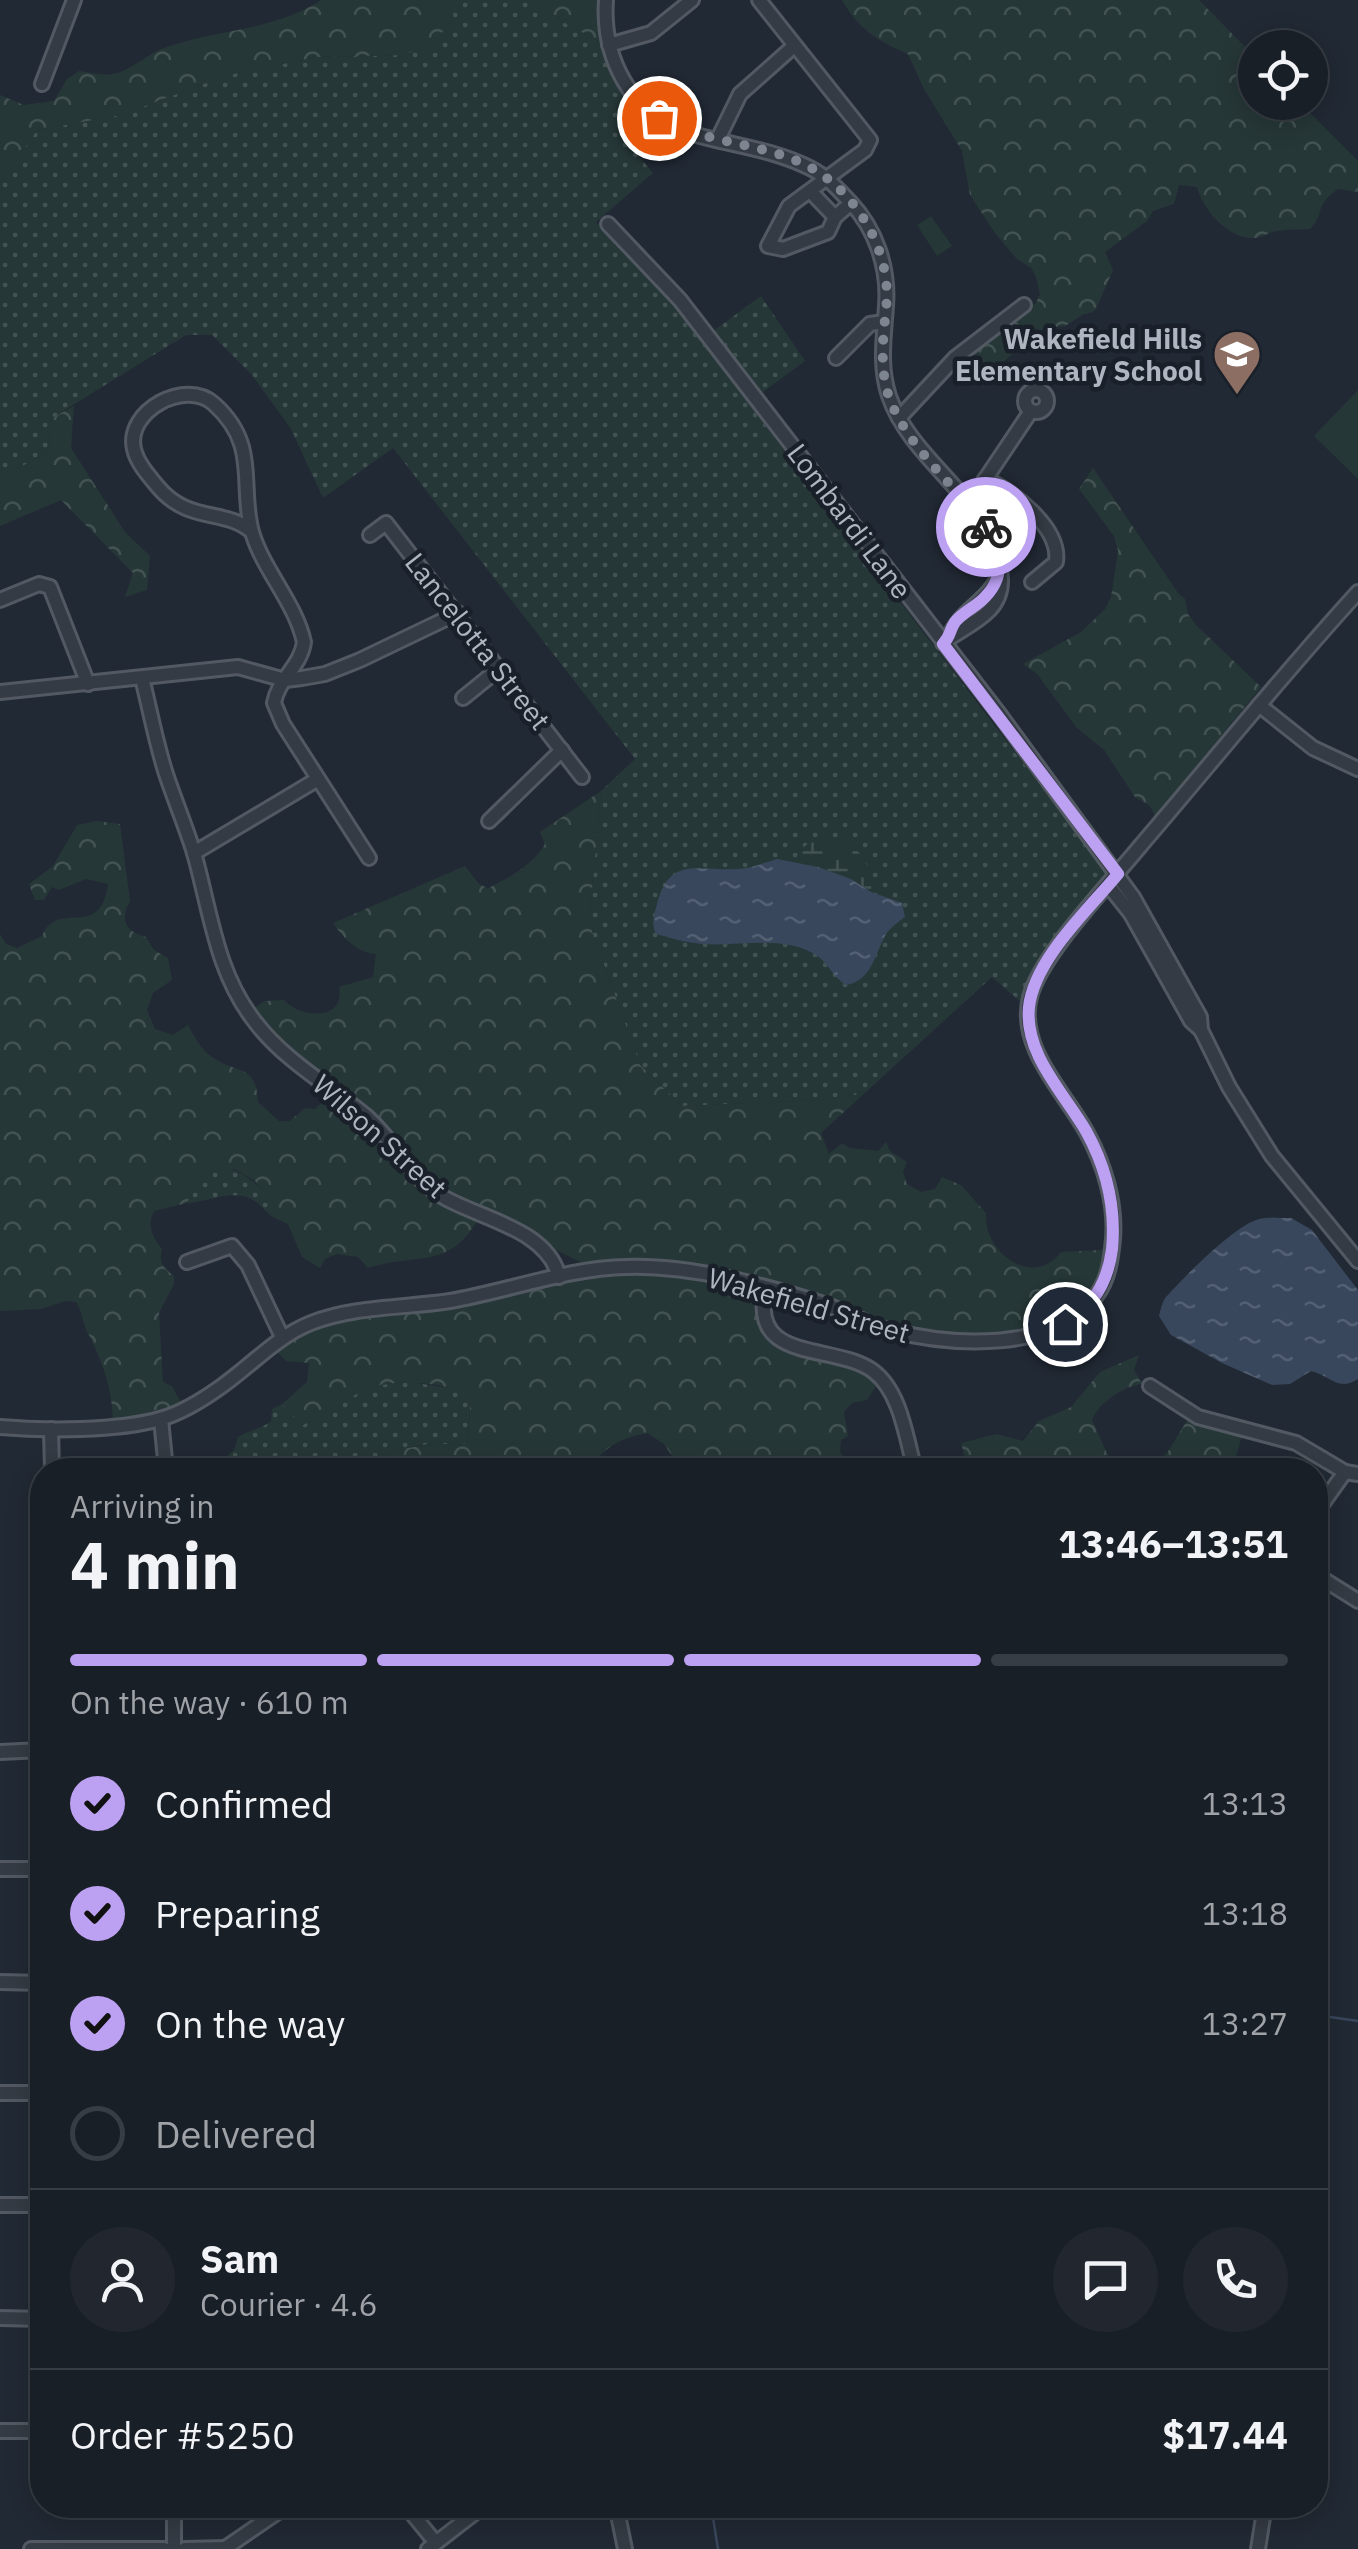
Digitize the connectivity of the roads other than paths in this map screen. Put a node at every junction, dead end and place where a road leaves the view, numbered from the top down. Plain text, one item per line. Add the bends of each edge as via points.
1 (74, 0) edge
2 (606, 0) edge
3 (692, 0) edge
4 (759, 0) edge
5 (609, 45) junction
6 (794, 46) junction
7 (42, 84) dead end
8 (718, 139) junction
9 (827, 178) junction
10 (810, 191) junction
11 (851, 203) junction
12 (835, 217) junction
13 (608, 224) dead end
14 (1024, 305) dead end
15 (884, 322) junction
16 (836, 358) dead end
17 (1031, 411) dead end
18 (899, 418) junction
19 (985, 479) junction
20 (968, 505) junction
21 (252, 532) junction
22 (370, 535) dead end
23 (1032, 582) dead end
24 (1358, 592) edge
25 (0, 600) edge
26 (458, 613) junction
27 (946, 641) junction
28 (500, 668) junction
29 (142, 678) junction
30 (285, 680) junction
31 (88, 684) junction
32 (0, 692) edge
33 (463, 698) dead end
34 (1259, 705) junction
35 (562, 750) junction
36 (1358, 769) edge
37 (582, 777) dead end
38 (318, 779) junction
39 (488, 821) dead end
40 (194, 853) junction
41 (370, 858) dead end
42 (1118, 874) junction
43 (1108, 886) junction
44 (1202, 1030) junction
45 (1358, 1261) edge
46 (187, 1262) dead end
47 (560, 1277) junction
48 (766, 1289) junction
49 (282, 1337) junction
50 (1150, 1386) dead end
51 (161, 1419) junction
52 (0, 1428) edge
53 (51, 1429) junction
54 (52, 1458) edge
55 (165, 1458) edge
56 (912, 1458) edge
57 (1324, 1458) edge
58 (1328, 1460) edge
59 (1352, 1473) edge
60 (1328, 1500) edge
61 (1328, 1582) edge
62 (1358, 1601) edge
63 (30, 1751) edge
64 (0, 1752) edge
65 (0, 1869) edge
66 (30, 1869) edge
67 (0, 1982) edge
68 (30, 1983) edge
69 (0, 2093) edge
70 (30, 2093) edge
71 (0, 2205) edge
72 (30, 2205) edge
73 (0, 2318) edge
74 (30, 2319) edge
75 (0, 2431) edge
76 (30, 2431) edge
77 (174, 2518) edge
78 (269, 2518) edge
79 (414, 2518) edge
80 (468, 2518) edge
81 (618, 2518) edge
82 (1262, 2518) edge
83 (432, 2546) edge
84 (31, 2549) edge
85 (164, 2549) edge
86 (174, 2549) edge
87 (185, 2549) edge
88 (224, 2549) edge
89 (624, 2549) edge
90 (1258, 2549) edge

1 - 7 street
2 - 5 street
3 - 5 street via 651,33
4 - 6 street
5 - 8 street via 621,78 642,105 674,126
6 - 8 street via 740,94
6 - 9 street via 870,140
8 - 9 street via 772,152
9 - 10 street
9 - 11 street
10 - 12 street
10 - 12 street via 789,206 768,246 783,249 828,232
11 - 12 street
11 - 15 street via 882,259
13 - 27 street, Lombardi Lane via 680,300
14 - 18 street via 954,358
15 - 16 street via 870,324
15 - 18 street via 884,373
17 - 19 street
18 - 20 street
19 - 20 street
19 - 23 street via 1020,501 1054,544 1056,562
20 - 27 street via 995,543 1001,589 991,608
21 - 21 street via 246,459 215,405 184,396 151,408 133,439 150,476 183,509 240,522
21 - 30 street via 302,633 303,651
22 - 26 street, Lancelotta Street via 386,523
24 - 34 street, Wakefield Street
25 - 31 street via 38,584 50,586
26 - 28 street, Lancelotta Street
26 - 30 street via 325,674
27 - 42 street, Lombardi Lane
28 - 33 street
28 - 35 street, Lancelotta Street
29 - 30 street via 246,667
29 - 31 street
29 - 40 street, Wilson Street
30 - 38 street via 275,707
31 - 32 street
34 - 36 street via 1313,748
34 - 42 street, Wakefield Street
35 - 37 street, Lancelotta Street
35 - 39 street
38 - 40 street
38 - 41 street
40 - 47 street, Wilson Street via 210,930 234,992 257,1025 384,1133 427,1185 532,1240 550,1253
42 - 43 street, Wakefield Street
42 - 44 street, Lombardi Lane
43 - 44 street
43 - 48 street, Wakefield Street via 1047,961 1028,1007 1035,1047 1088,1135 1111,1202 1111,1258 1095,1298 1058,1327 981,1341 886,1330
44 - 45 street via 1272,1156
46 - 49 street via 232,1246 248,1264
47 - 48 street, Wakefield Street via 666,1268
47 - 49 street, Wakefield Street via 434,1304 352,1311
48 - 56 street via 765,1322 777,1338 875,1372 898,1409
49 - 51 street, Wakefield Street via 204,1398
50 - 57 street via 1198,1418 1296,1443
51 - 53 street, Wakefield Street
51 - 55 street
52 - 53 street, Wakefield Street
53 - 54 street
58 - 59 street
59 - 60 street
61 - 62 street
63 - 64 street
65 - 66 street
67 - 68 street
69 - 70 street
71 - 72 street
73 - 74 street
75 - 76 street
77 - 86 street
78 - 88 street
79 - 83 street
80 - 83 street
81 - 89 street
82 - 90 street
84 - 85 street
87 - 88 street

